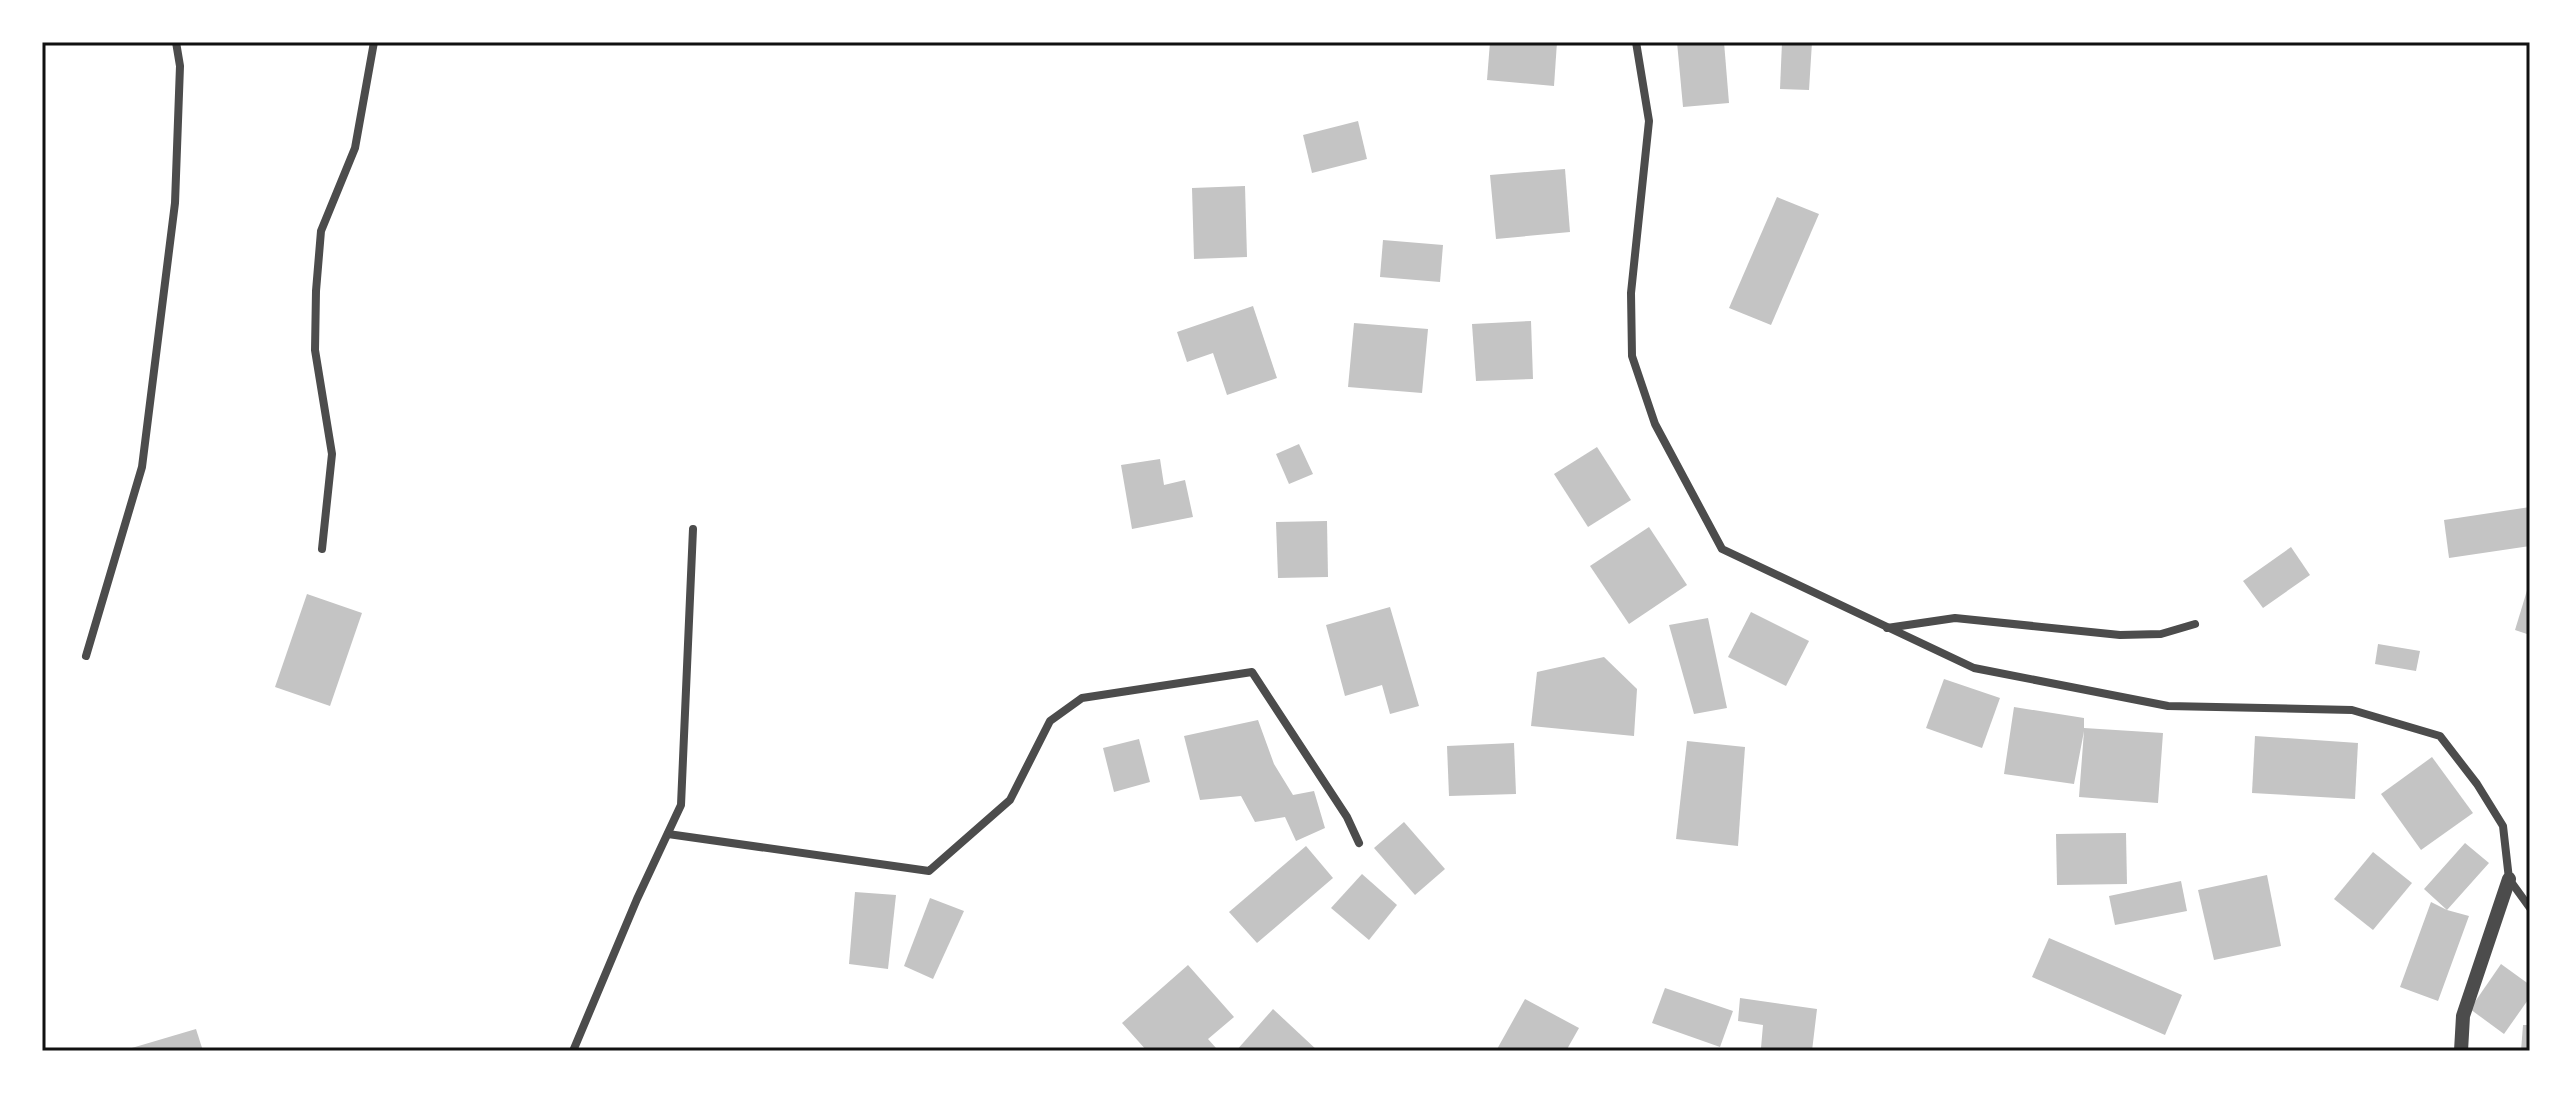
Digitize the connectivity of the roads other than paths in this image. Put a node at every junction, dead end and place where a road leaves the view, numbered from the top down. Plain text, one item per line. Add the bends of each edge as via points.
1 (176, 42) edge
2 (374, 42) edge
3 (1636, 42) edge
4 (693, 529) dead end
5 (322, 549) dead end
6 (2195, 624) dead end
7 (1886, 629) junction
8 (86, 656) dead end
9 (668, 834) junction
10 (1359, 843) dead end
11 (2509, 879) junction
12 (2530, 908) edge
13 (573, 1051) edge
14 (2461, 1051) edge

1 - 8 street via 180,66 175,203 142,467
2 - 5 street via 355,148 321,231 315,350 332,454
3 - 7 street via 1649,121 1631,293 1632,356 1655,424 1722,549
4 - 9 street via 681,805
6 - 7 street via 2161,634 2120,635 1955,618
7 - 11 street via 1974,668 2033,680 2168,706 2352,710 2440,736 2503,826
9 - 10 street via 929,871 1010,800 1050,721 1082,698 1252,672
9 - 13 street
11 - 12 street
11 - 14 street via 2463,1016

